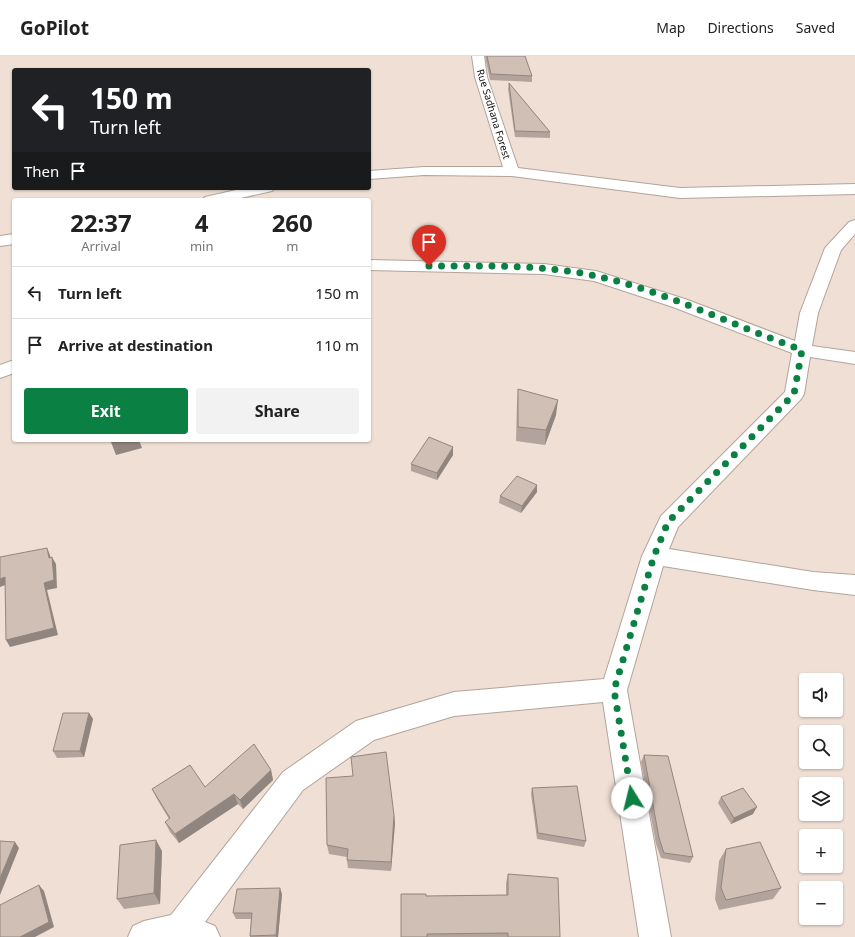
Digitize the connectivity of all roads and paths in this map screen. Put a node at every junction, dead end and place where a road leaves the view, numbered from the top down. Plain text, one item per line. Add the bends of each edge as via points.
1 (478, 56) edge
2 (512, 172) junction
3 (371, 175) edge
4 (855, 189) edge
5 (258, 190) edge
6 (220, 198) edge
7 (855, 225) edge
8 (12, 239) edge
9 (0, 241) edge
10 (371, 265) edge
11 (802, 350) junction
12 (855, 358) edge
13 (12, 367) edge
14 (0, 372) edge
15 (654, 556) junction
16 (855, 585) edge
17 (614, 690) junction
18 (192, 933) edge
19 (144, 937) edge
20 (655, 937) edge

1 - 2 street, Rue Sadhana Forest via 481,77
2 - 3 street via 424,171
2 - 4 street via 680,193
5 - 6 street
7 - 11 street via 833,248 809,313
8 - 9 street
10 - 11 street via 544,269 596,276 679,303
11 - 12 street
11 - 15 street via 794,394 668,522
13 - 14 street
15 - 16 street via 813,581
15 - 17 street
17 - 18 street via 454,704 366,730 293,781
17 - 20 street
18 - 19 street

